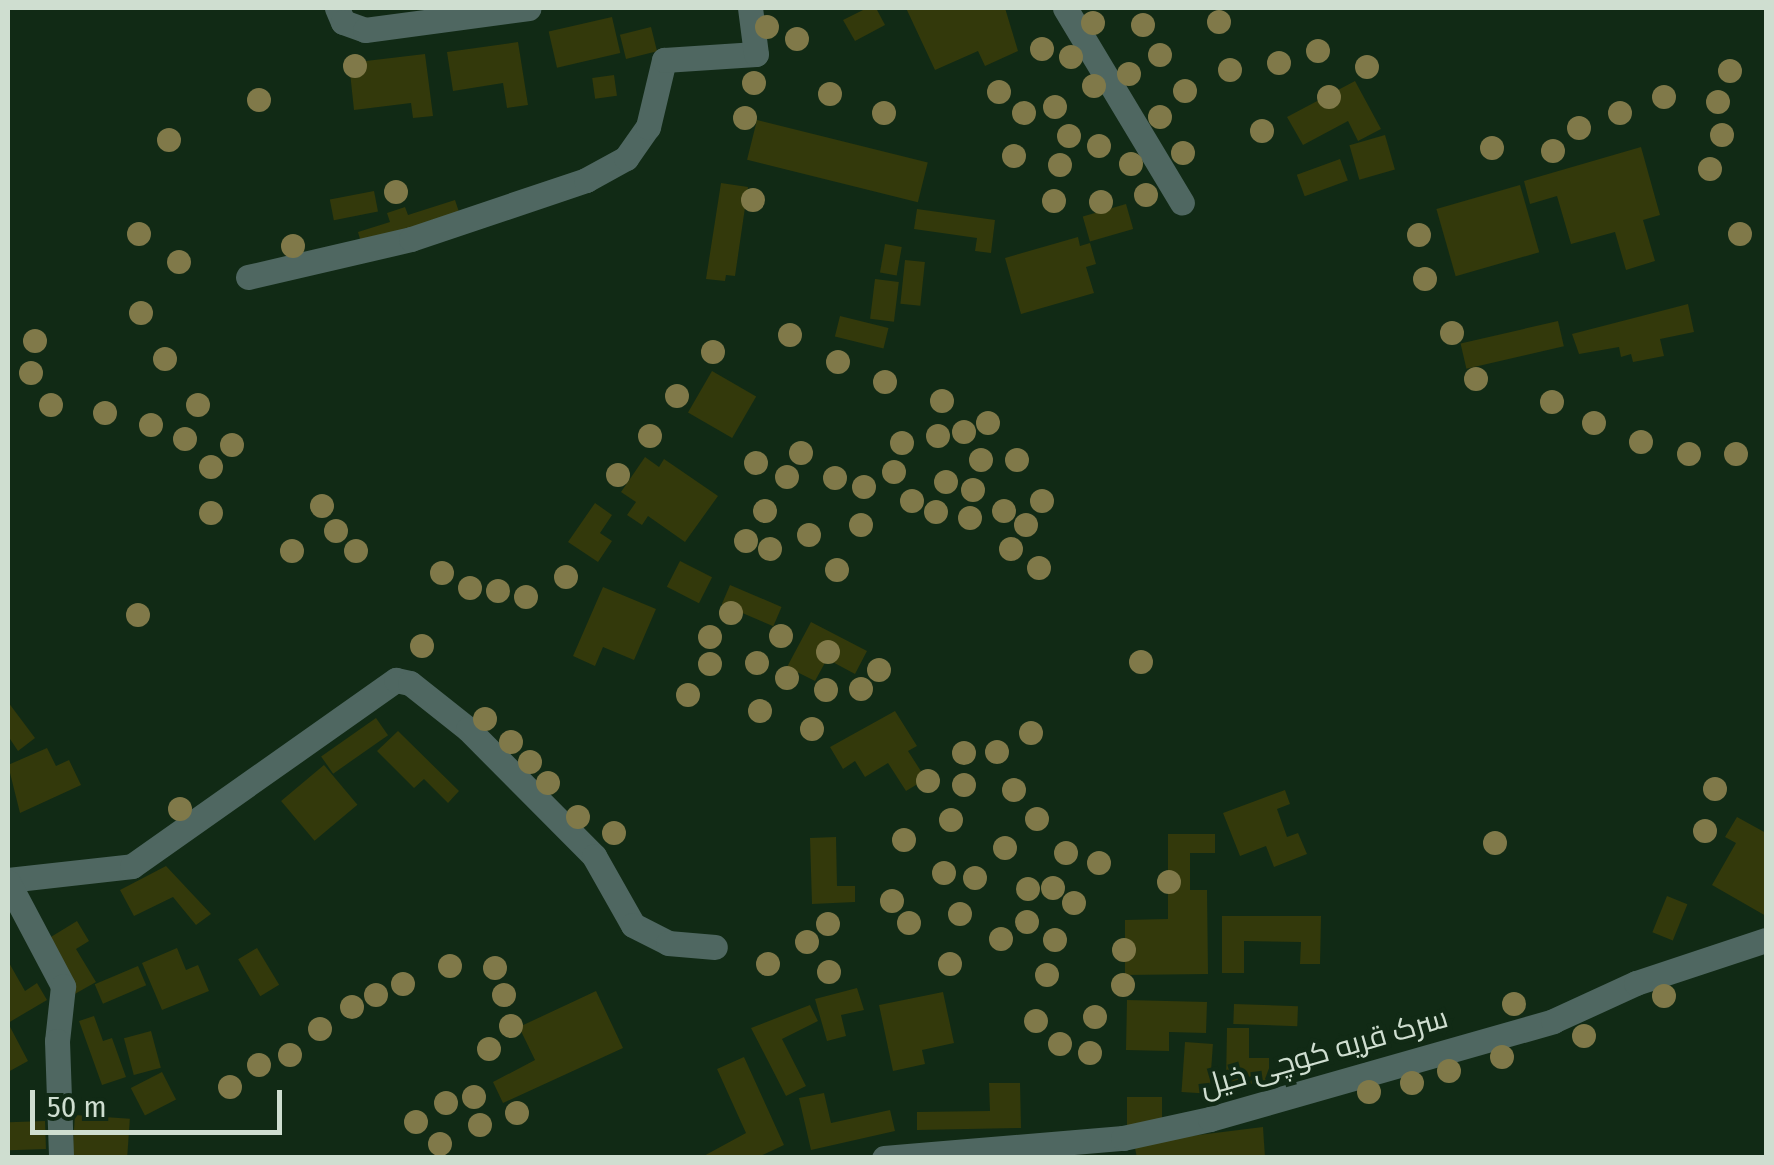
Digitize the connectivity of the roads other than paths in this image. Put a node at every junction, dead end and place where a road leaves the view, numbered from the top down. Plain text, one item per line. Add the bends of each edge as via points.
1 (336, 8) edge
2 (529, 8) edge
3 (750, 8) edge
4 (1065, 8) edge
5 (1182, 202) dead end
6 (248, 278) dead end
7 (8, 881) edge
8 (1766, 940) edge
9 (715, 946) dead end
10 (61, 1158) edge
11 (884, 1158) edge

1 - 2 street via 352,28 365,30
3 - 6 street via 756,54 664,60 648,127 626,158 586,180 410,240
4 - 5 street
7 - 9 street via 132,866 396,680 410,682 468,729 582,844 633,926 668,943
7 - 10 street via 62,986
8 - 11 street, سرک قریه کوچی خیل via 1636,984 1553,1021 1210,1119 1104,1140

